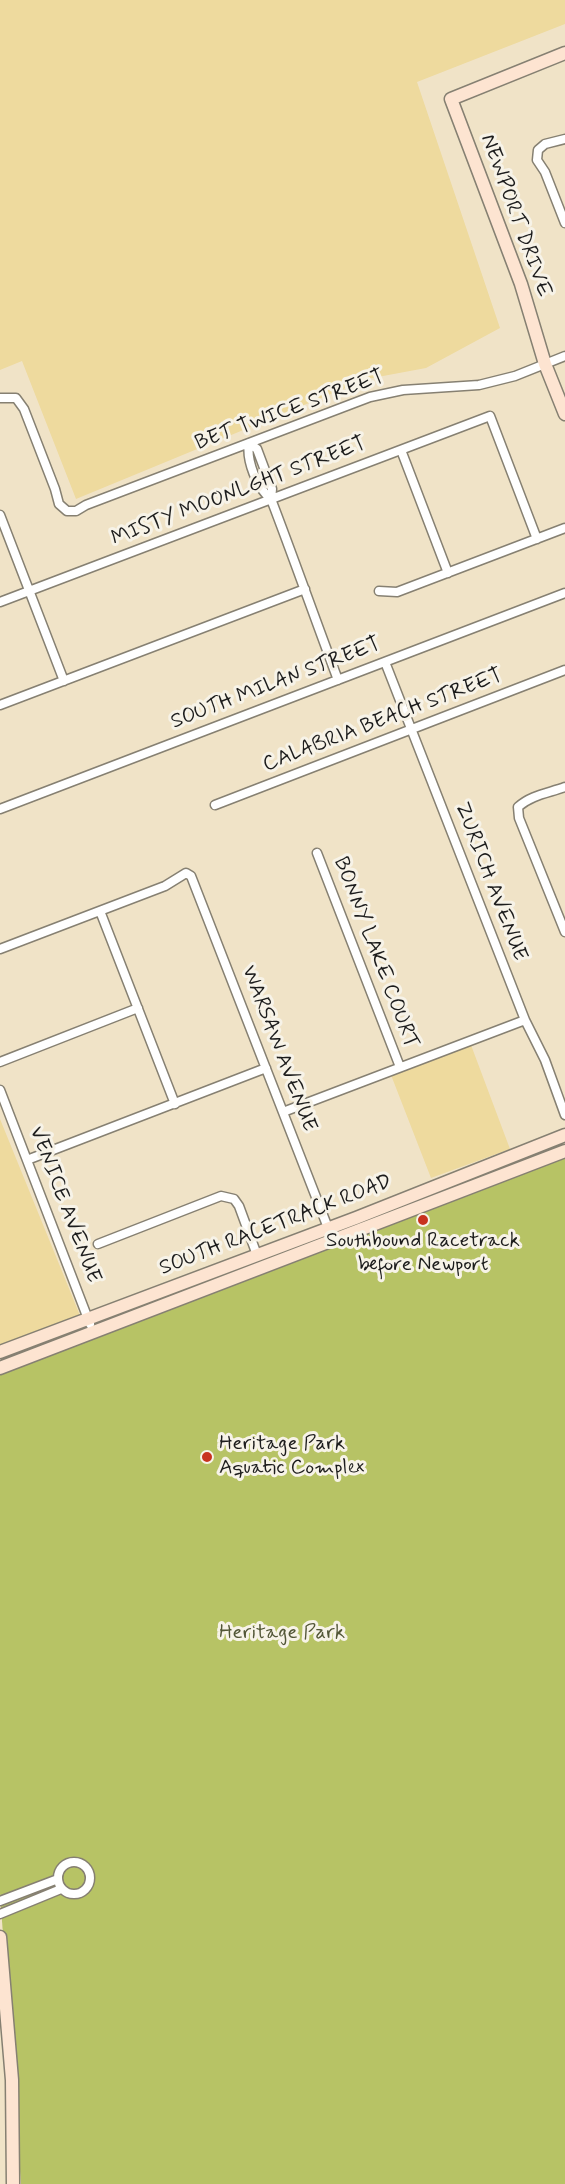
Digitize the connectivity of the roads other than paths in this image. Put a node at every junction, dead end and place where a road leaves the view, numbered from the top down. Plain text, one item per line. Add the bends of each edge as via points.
1 (565, 53) edge
2 (565, 139) edge
3 (565, 223) edge
4 (565, 356) edge
5 (545, 363) junction
6 (0, 398) edge
7 (565, 414) edge
8 (249, 443) junction
9 (401, 450) junction
10 (271, 499) junction
11 (0, 515) edge
12 (565, 528) edge
13 (537, 539) junction
14 (448, 573) junction
15 (305, 589) junction
16 (30, 591) junction
17 (379, 591) dead end
18 (565, 593) edge
19 (0, 602) edge
20 (385, 662) junction
21 (565, 670) edge
22 (338, 680) junction
23 (64, 681) junction
24 (0, 705) edge
25 (412, 729) junction
26 (565, 787) edge
27 (215, 805) dead end
28 (0, 809) edge
29 (317, 853) dead end
30 (100, 911) junction
31 (565, 932) edge
32 (0, 950) edge
33 (138, 1008) junction
34 (525, 1020) junction
35 (0, 1062) edge
36 (400, 1067) junction
37 (266, 1068) junction
38 (0, 1090) edge
39 (175, 1104) junction
40 (283, 1112) junction
41 (565, 1115) edge
42 (565, 1135) edge
43 (565, 1151) edge
44 (27, 1160) junction
45 (331, 1234) junction
46 (98, 1244) dead end
47 (257, 1255) junction
48 (88, 1318) junction
49 (94, 1332) junction
50 (0, 1352) edge
51 (0, 1368) edge
52 (58, 1879) junction
53 (61, 1889) junction
54 (0, 1901) edge
55 (0, 1914) edge
56 (0, 1937) edge
57 (14, 2184) edge

1 - 5 main road, NEWPORT DRIVE via 451,99 521,284
2 - 3 street via 545,144 538,150 537,160
4 - 5 street, BET TWICE STREET
5 - 7 main road, NEWPORT DRIVE
5 - 8 street, BET TWICE STREET via 480,385 403,390 370,397
6 - 8 street, BET TWICE STREET via 16,398 24,409 59,504 67,511 76,511
8 - 10 street via 257,449 272,489
9 - 10 street, MISTY MOONLGHT STREET
9 - 13 street, MISTY MOONLGHT STREET via 490,416
9 - 14 street
10 - 15 street
10 - 16 street, MISTY MOONLGHT STREET
11 - 16 street
12 - 13 street
13 - 14 street
14 - 17 street via 397,592
15 - 22 street
15 - 23 street
16 - 19 street, MISTY MOONLGHT STREET
16 - 23 street
18 - 20 street, SOUTH MILAN STREET
20 - 22 street, SOUTH MILAN STREET
20 - 25 street, ZURICH AVENUE
21 - 25 street, CALABRIA BEACH STREET
22 - 28 street, SOUTH MILAN STREET
23 - 24 street
25 - 27 street, CALABRIA BEACH STREET
25 - 34 street, ZURICH AVENUE
26 - 31 street via 528,798 518,807
29 - 36 street, BONNY LAKE COURT
30 - 32 street
30 - 33 street
30 - 37 street, WARSAW AVENUE via 165,886 186,873 191,876
33 - 35 street
33 - 39 street
34 - 36 street
34 - 41 street, ZURICH AVENUE
36 - 40 street
37 - 39 street
37 - 40 street, WARSAW AVENUE
38 - 44 street, VENICE AVENUE
39 - 44 street
40 - 45 street, WARSAW AVENUE
42 - 45 main road, SOUTH RACETRACK ROAD
43 - 45 main road, SOUTH RACETRACK ROAD
44 - 48 street, VENICE AVENUE
45 - 47 main road, SOUTH RACETRACK ROAD
45 - 49 main road, SOUTH RACETRACK ROAD
46 - 47 street via 221,1196 234,1199 239,1206
47 - 48 main road, SOUTH RACETRACK ROAD
48 - 49 street, VENICE AVENUE
48 - 50 main road, SOUTH RACETRACK ROAD
49 - 51 main road, SOUTH RACETRACK ROAD
52 - 53 street
52 - 53 street via 60,1870 71,1862 84,1866 90,1874 88,1887 81,1893 70,1894
52 - 54 street
53 - 55 street
56 - 57 main road via 12,2069

